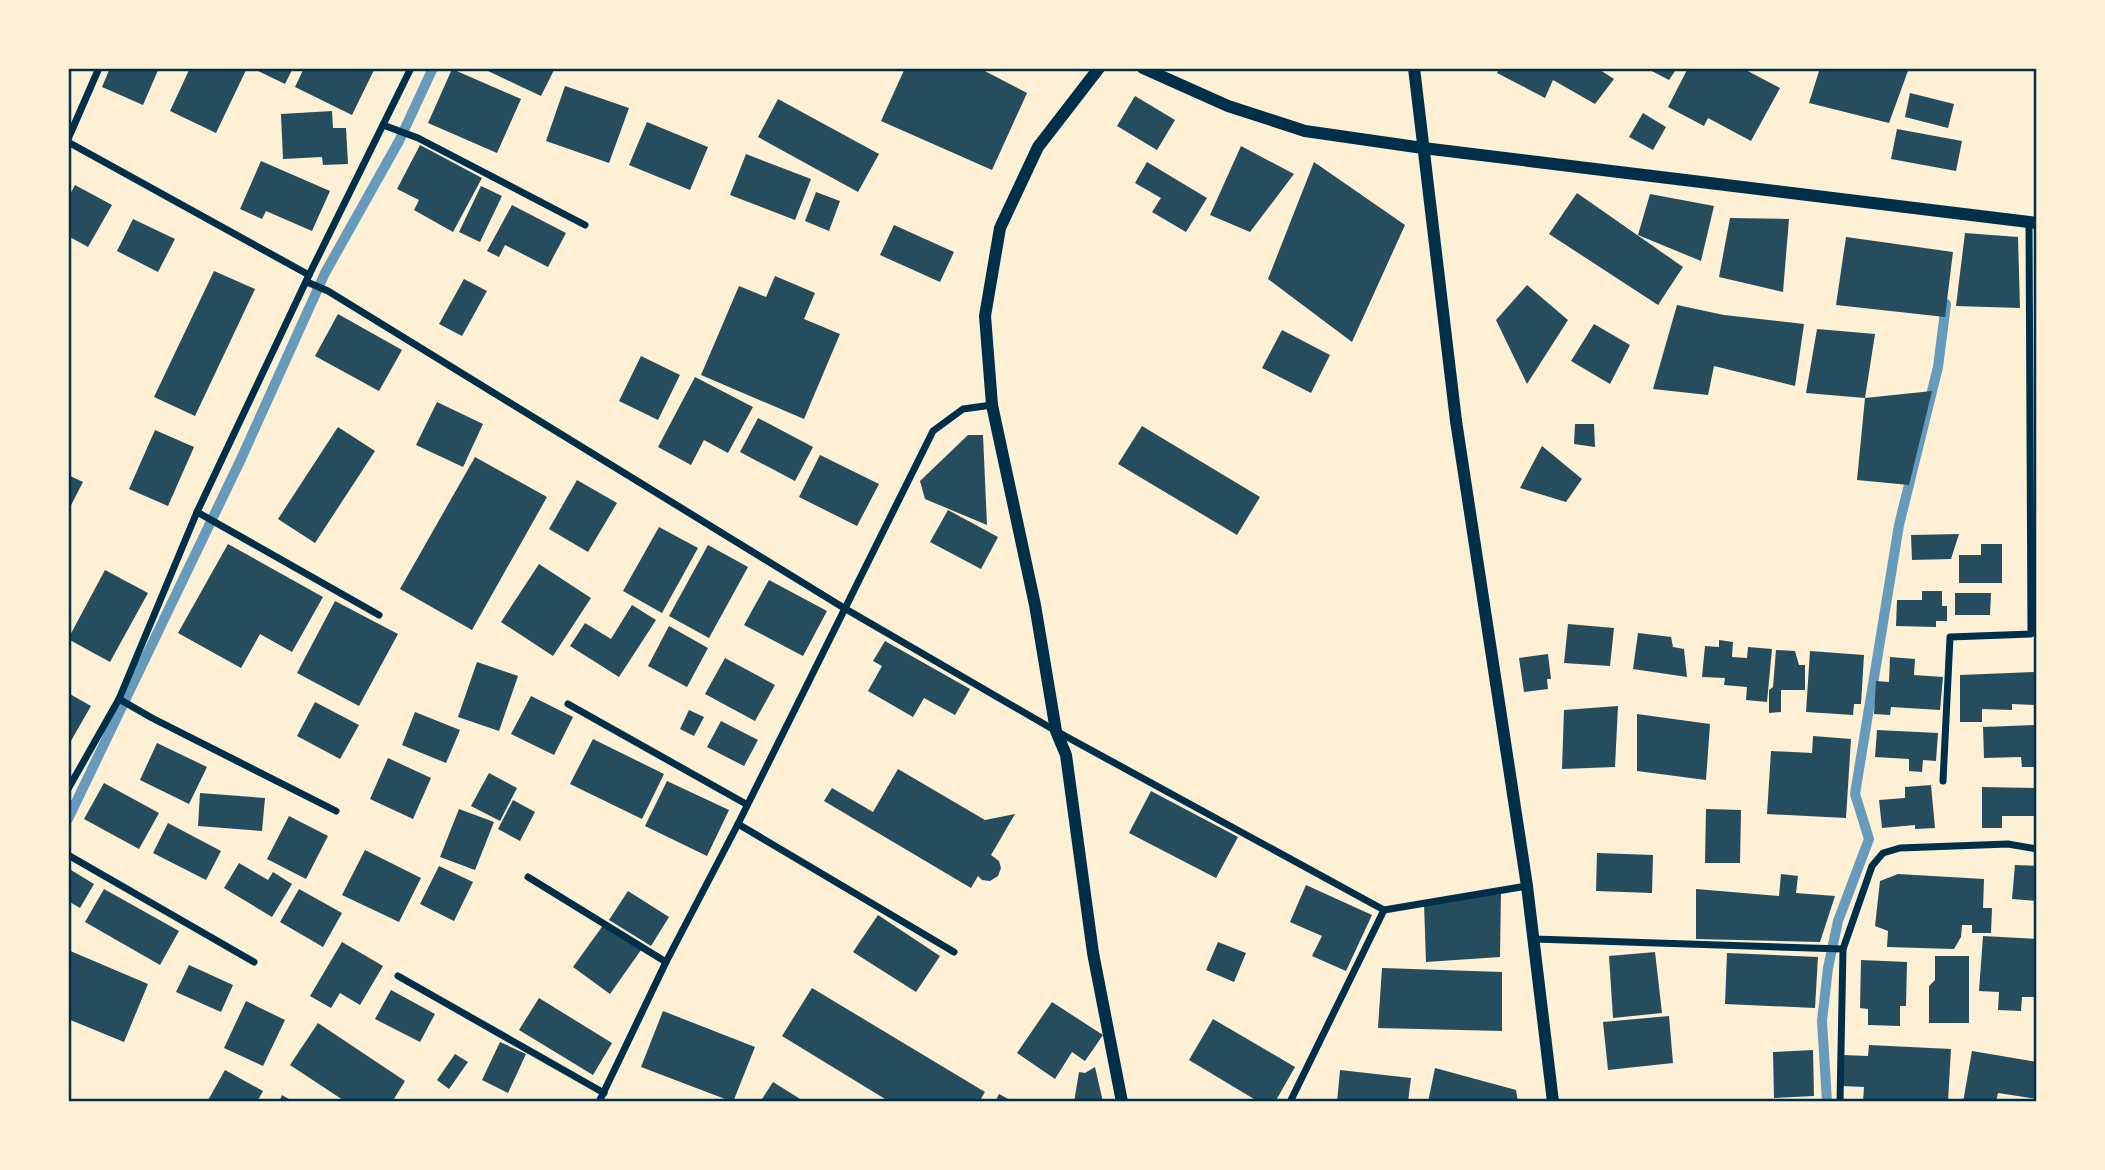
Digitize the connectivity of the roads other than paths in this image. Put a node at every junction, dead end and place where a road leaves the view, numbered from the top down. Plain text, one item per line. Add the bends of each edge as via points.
1 (99, 68) edge
2 (411, 68) edge
3 (1099, 68) edge
4 (1143, 68) edge
5 (1414, 68) edge
6 (383, 125) junction
7 (68, 141) edge
8 (1423, 148) junction
9 (2033, 222) edge
10 (585, 225) dead end
11 (308, 279) junction
12 (992, 405) junction
13 (198, 512) junction
14 (844, 608) junction
15 (379, 615) dead end
16 (119, 699) junction
17 (568, 704) dead end
18 (1056, 731) junction
19 (1943, 781) dead end
20 (68, 789) edge
21 (746, 804) junction
22 (336, 811) dead end
23 (738, 824) junction
24 (2037, 849) edge
25 (68, 855) edge
26 (528, 877) dead end
27 (1527, 886) junction
28 (1384, 910) junction
29 (1534, 939) junction
30 (1840, 949) junction
31 (954, 953) dead end
32 (254, 962) dead end
33 (666, 962) junction
34 (398, 976) dead end
35 (604, 1093) junction
36 (599, 1102) edge
37 (1122, 1102) edge
38 (1290, 1102) edge
39 (1553, 1102) edge
40 (1840, 1102) edge

1 - 7 street
2 - 6 street
3 - 12 street via 1038,147 1000,228 985,316
4 - 8 street via 1228,106 1305,131
5 - 8 street
6 - 10 street via 418,138
6 - 11 street
7 - 11 street
8 - 9 street
8 - 27 street via 1455,421
9 - 19 street via 2031,634 1950,637
11 - 13 street
11 - 14 street
12 - 14 street via 963,410 933,431
12 - 18 street via 1035,605
13 - 15 street
13 - 16 street
14 - 18 street
14 - 21 street
16 - 20 street
16 - 22 street
17 - 21 street
18 - 28 street
18 - 37 street via 1066,755 1093,953
21 - 23 street
23 - 31 street
23 - 33 street
24 - 30 street via 2008,844 1900,848 1883,853 1872,866
25 - 32 street
26 - 33 street
27 - 28 street
27 - 29 street
28 - 38 street
29 - 30 street
29 - 39 street
30 - 40 street
33 - 35 street
34 - 35 street
35 - 36 street

